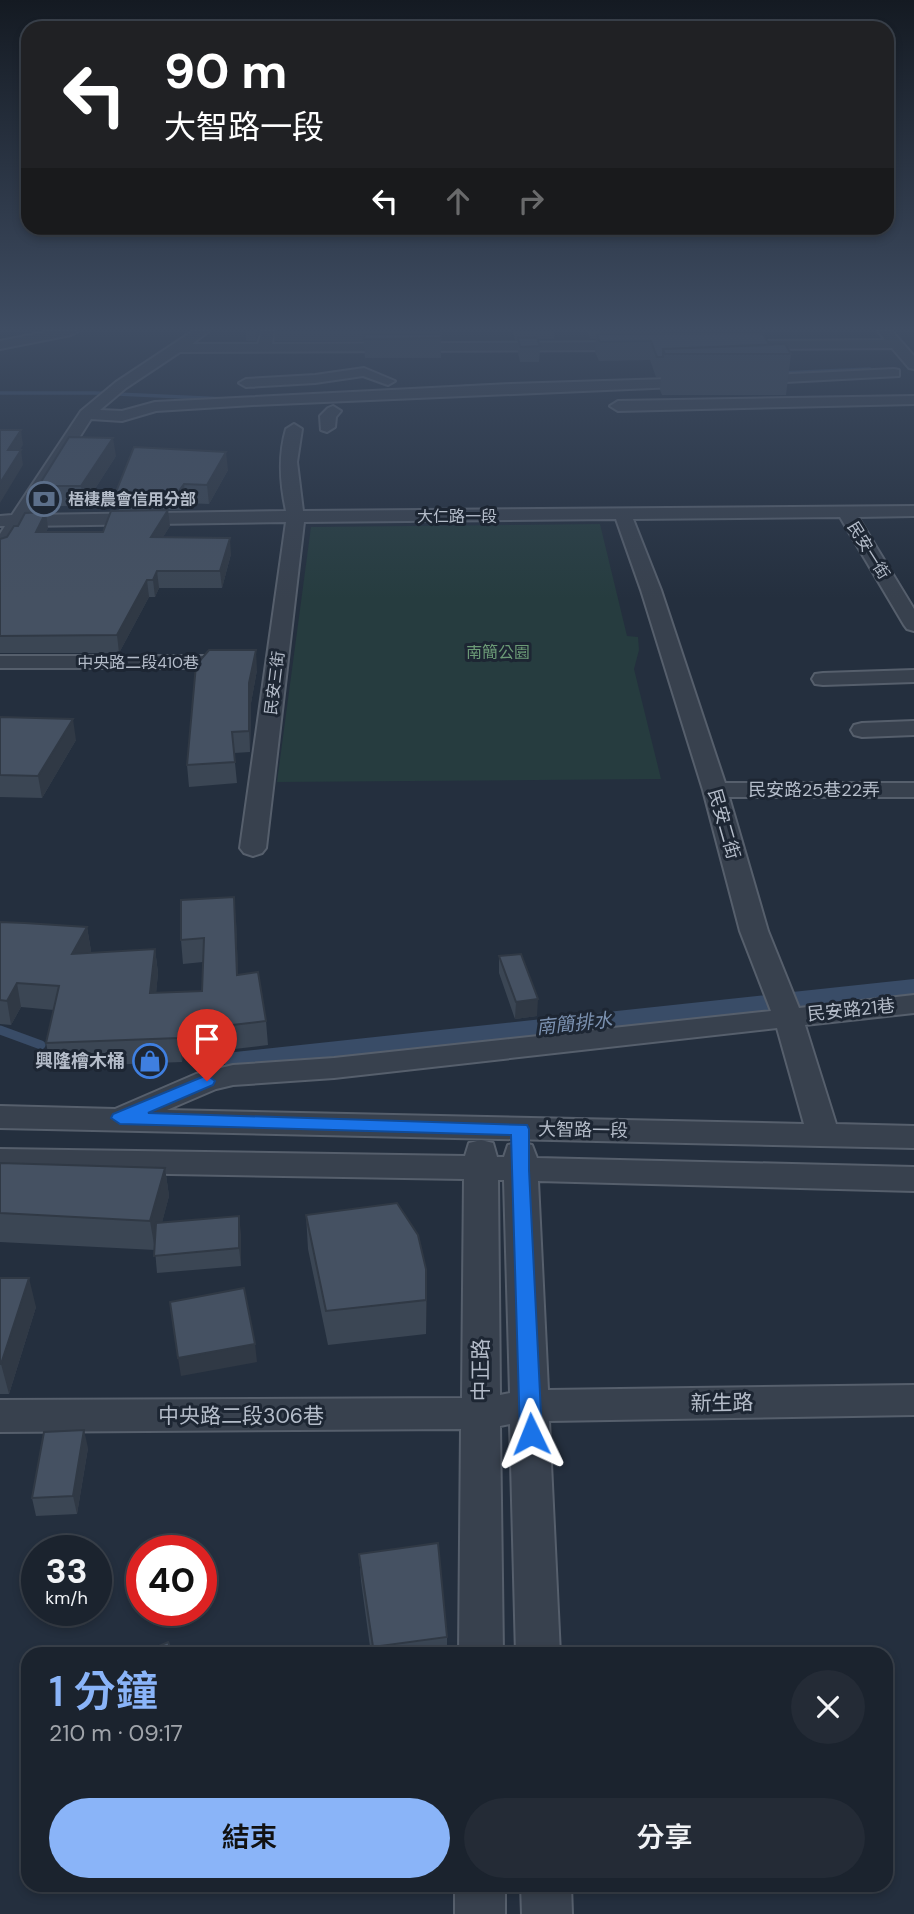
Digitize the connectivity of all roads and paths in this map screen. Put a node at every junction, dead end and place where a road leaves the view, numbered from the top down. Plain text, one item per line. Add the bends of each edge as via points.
1 (81, 420) edge
2 (328, 420) edge
3 (327, 427) dead end
4 (294, 429) dead end
5 (914, 511) edge
6 (846, 512) junction
7 (623, 515) junction
8 (296, 517) junction
9 (8, 521) edge
10 (0, 548) edge
11 (914, 625) edge
12 (276, 661) junction
13 (0, 662) edge
14 (914, 676) edge
15 (823, 678) dead end
16 (914, 728) edge
17 (863, 730) dead end
18 (715, 790) junction
19 (914, 790) edge
20 (253, 848) dead end
21 (914, 1004) edge
22 (788, 1017) junction
23 (0, 1117) edge
24 (120, 1118) junction
25 (483, 1127) junction
26 (520, 1129) junction
27 (823, 1135) junction
28 (914, 1137) edge
29 (0, 1160) edge
30 (479, 1168) junction
31 (519, 1170) junction
32 (914, 1179) edge
33 (914, 1400) edge
34 (530, 1406) junction
35 (481, 1413) junction
36 (0, 1416) edge
37 (481, 1647) edge
38 (538, 1647) edge
39 (480, 1892) edge
40 (546, 1892) edge
41 (480, 1914) edge
42 (547, 1914) edge

1 - 9 street
2 - 3 street
4 - 8 street, 民安三街 via 289,443 290,493
5 - 6 street, 大仁路一段
6 - 7 street, 大仁路一段
6 - 11 street, 民安一街
7 - 8 street, 大仁路一段
7 - 18 street, 民安二街
8 - 9 street, 大仁路一段
8 - 12 street, 民安三街
9 - 10 street
12 - 13 street, 中央路二段410巷
12 - 20 street, 民安三街
14 - 15 street
16 - 17 street
18 - 19 street, 民安路25巷22弄
18 - 22 street, 民安二街 via 754,931
21 - 22 street, 民安路21巷
22 - 24 street, 民安路21巷 via 334,1068 233,1075 207,1081
22 - 27 street, 民安二街
23 - 24 street, 大智路一段
24 - 25 street, 大智路一段
25 - 26 street, 大智路一段
25 - 30 street, 中正路
26 - 27 street, 大智路一段
26 - 31 street
27 - 28 street, 大智路一段
29 - 30 street
30 - 31 street
30 - 35 street, 中正路
31 - 32 street
31 - 34 street
33 - 34 street, 新生路
34 - 35 street, 新生路
34 - 38 street
35 - 36 street, 中央路二段306巷
35 - 37 street, 中正路
39 - 41 street
40 - 42 street

